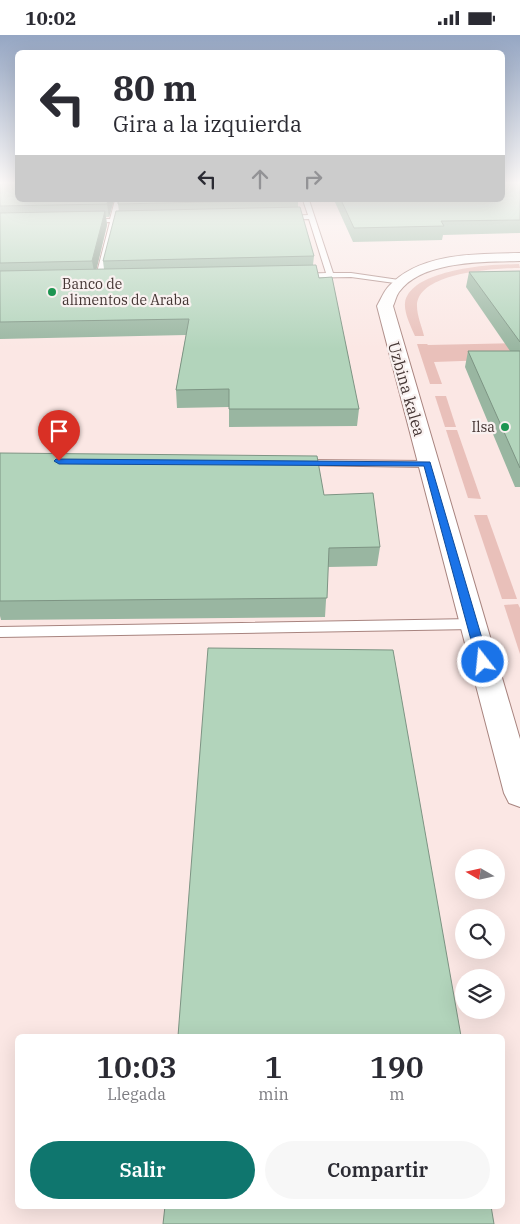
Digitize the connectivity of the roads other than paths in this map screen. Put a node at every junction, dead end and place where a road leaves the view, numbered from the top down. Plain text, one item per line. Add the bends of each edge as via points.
1 (108, 237) edge
2 (318, 237) edge
3 (520, 257) edge
4 (330, 275) junction
5 (292, 276) edge
6 (89, 280) edge
7 (99, 280) junction
8 (109, 280) edge
9 (400, 282) junction
10 (294, 463) edge
11 (427, 464) junction
12 (473, 624) junction
13 (0, 633) edge
14 (520, 793) edge

1 - 7 lane
2 - 4 lane
3 - 9 street, Uzbina kalea via 455,261 426,269
4 - 5 lane
4 - 9 lane
6 - 7 lane
7 - 8 lane
9 - 11 street, Uzbina kalea via 387,298 385,306
10 - 11 lane
11 - 12 street, Uzbina kalea
12 - 13 lane
12 - 14 street, Uzbina kalea

